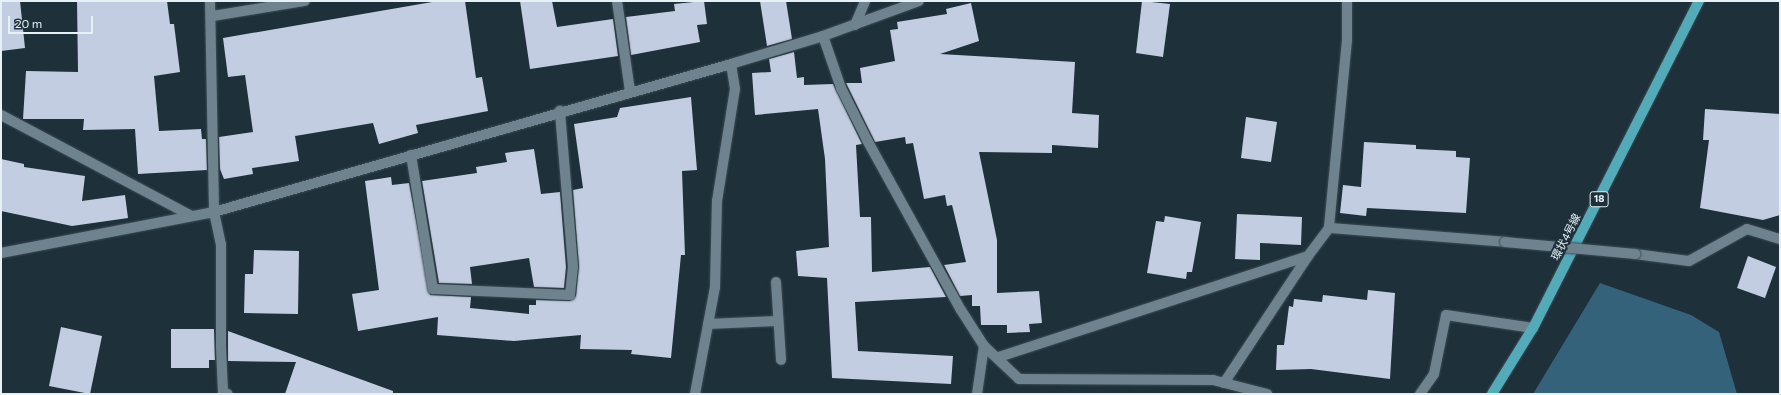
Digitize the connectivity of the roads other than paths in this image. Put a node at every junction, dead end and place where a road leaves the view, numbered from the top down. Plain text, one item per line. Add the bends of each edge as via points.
1 (210, 1) edge
2 (305, 1) edge
3 (617, 1) edge
4 (865, 1) edge
5 (919, 1) edge
6 (1346, 1) edge
7 (1699, 1) edge
8 (213, 16) junction
9 (855, 25) junction
10 (823, 36) junction
11 (731, 64) junction
12 (630, 91) junction
13 (560, 111) junction
14 (1, 115) edge
15 (411, 155) junction
16 (214, 212) junction
17 (192, 216) junction
18 (1329, 228) junction
19 (1780, 238) edge
20 (1, 253) edge
21 (1308, 256) junction
22 (776, 282) dead end
23 (777, 321) junction
24 (708, 324) junction
25 (1533, 328) junction
26 (984, 346) junction
27 (999, 357) junction
28 (781, 360) dead end
29 (1224, 383) junction
30 (228, 394) edge
31 (695, 394) edge
32 (977, 394) edge
33 (1267, 394) edge
34 (1420, 394) edge
35 (1492, 394) edge

1 - 8 street
2 - 8 street
3 - 12 street
4 - 9 street
5 - 9 street
6 - 18 street via 1347,40
7 - 25 main road, 環状4号線 / 18
8 - 16 street
9 - 10 street
10 - 11 street
10 - 26 street via 841,88 867,140
11 - 12 street
11 - 24 street via 735,89 723,145 715,287
12 - 13 street
13 - 15 street
13 - 15 street via 572,259 570,295 433,289
14 - 17 street
15 - 16 street
16 - 17 street
16 - 30 street via 221,244 223,392
17 - 20 street
18 - 19 street, bridge via 1689,260 1748,229
18 - 21 street
21 - 27 street
21 - 29 street
22 - 23 street
23 - 24 street
23 - 28 street
24 - 31 street
25 - 34 street via 1446,314 1434,374
25 - 35 main road, 環状4号線 / 18
26 - 27 street
26 - 32 street
27 - 29 street via 1018,379 1213,380
29 - 33 street

